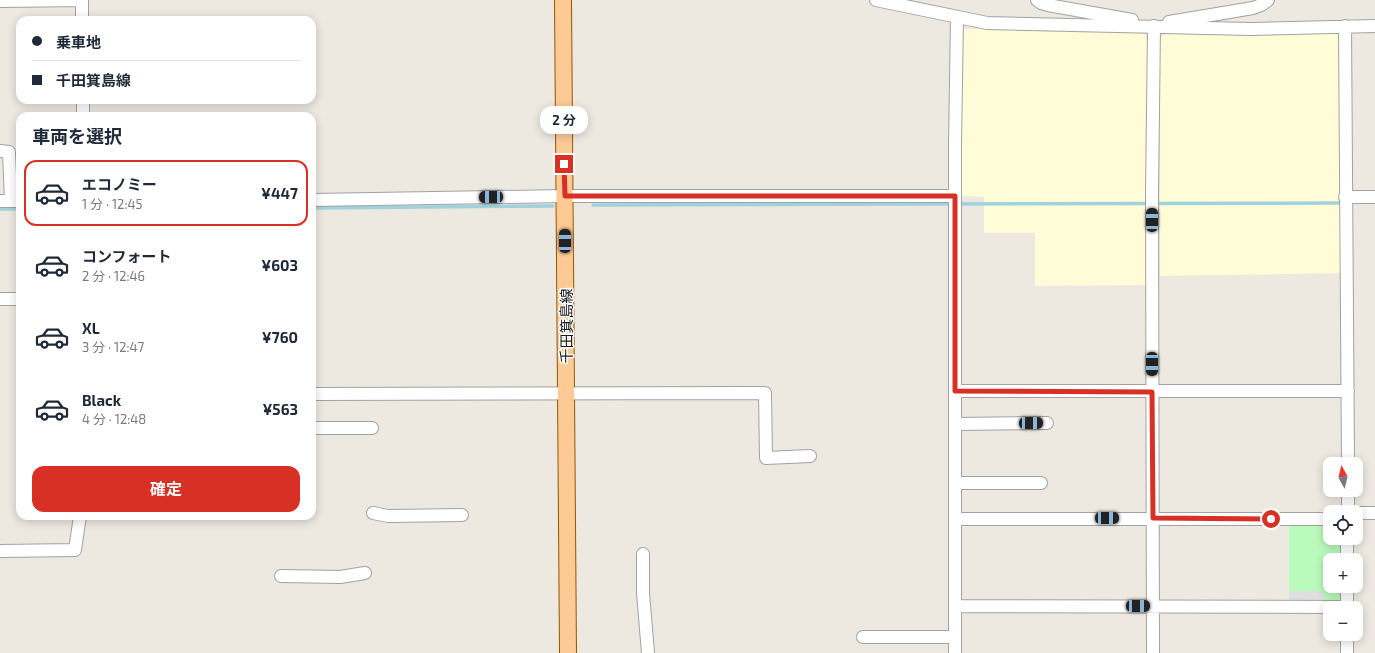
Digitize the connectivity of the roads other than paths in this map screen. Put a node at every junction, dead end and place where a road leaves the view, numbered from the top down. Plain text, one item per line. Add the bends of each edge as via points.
1 (563, 0) edge
2 (876, 0) edge
3 (1037, 0) edge
4 (1268, 0) edge
5 (0, 1) edge
6 (82, 16) edge
7 (957, 18) junction
8 (1154, 26) junction
9 (1345, 26) junction
10 (1375, 26) edge
11 (0, 151) edge
12 (565, 196) junction
13 (955, 196) junction
14 (1345, 197) junction
15 (1375, 197) edge
16 (316, 200) edge
17 (10, 201) edge
18 (0, 299) edge
19 (16, 299) edge
20 (955, 391) junction
21 (1348, 391) junction
22 (1152, 392) junction
23 (316, 394) edge
24 (566, 394) junction
25 (1046, 423) dead end
26 (955, 424) junction
27 (316, 428) edge
28 (372, 428) dead end
29 (810, 456) dead end
30 (1348, 457) edge
31 (955, 483) junction
32 (1041, 483) dead end
33 (373, 513) dead end
34 (1363, 513) edge
35 (1375, 513) edge
36 (462, 515) dead end
37 (1153, 518) junction
38 (955, 519) junction
39 (1323, 519) edge
40 (79, 520) edge
41 (0, 551) edge
42 (643, 554) dead end
43 (365, 573) dead end
44 (281, 576) dead end
45 (955, 606) junction
46 (1153, 606) junction
47 (1323, 607) edge
48 (863, 637) dead end
49 (955, 637) junction
50 (1347, 641) edge
51 (568, 653) edge
52 (648, 653) edge
53 (955, 653) edge
54 (1154, 653) edge
55 (1347, 653) edge

1 - 12 main road, 千田箕島線
2 - 7 street
3 - 8 street via 1048,5
4 - 8 street via 1253,8
5 - 6 street via 82,0
7 - 8 street via 987,23
7 - 13 street
8 - 9 street via 1251,29
8 - 22 street
9 - 10 street
9 - 14 street
11 - 17 street via 9,152
12 - 13 street
12 - 16 street
12 - 24 main road, 千田箕島線
13 - 20 street
14 - 15 street
14 - 21 street
18 - 19 street
20 - 22 street
20 - 26 street
21 - 22 street
21 - 30 street
22 - 37 street
23 - 24 street
24 - 29 street via 765,393 766,458
24 - 51 main road, 千田箕島線
25 - 26 street
26 - 31 street
27 - 28 street
31 - 32 street
31 - 38 street
33 - 36 street via 388,516
34 - 35 street
37 - 38 street
37 - 39 street
37 - 46 street
38 - 45 street
40 - 41 street via 75,550
42 - 52 street
43 - 44 street via 340,577
45 - 46 street
45 - 49 street
46 - 47 street
46 - 54 street
48 - 49 street
49 - 53 street
50 - 55 street

